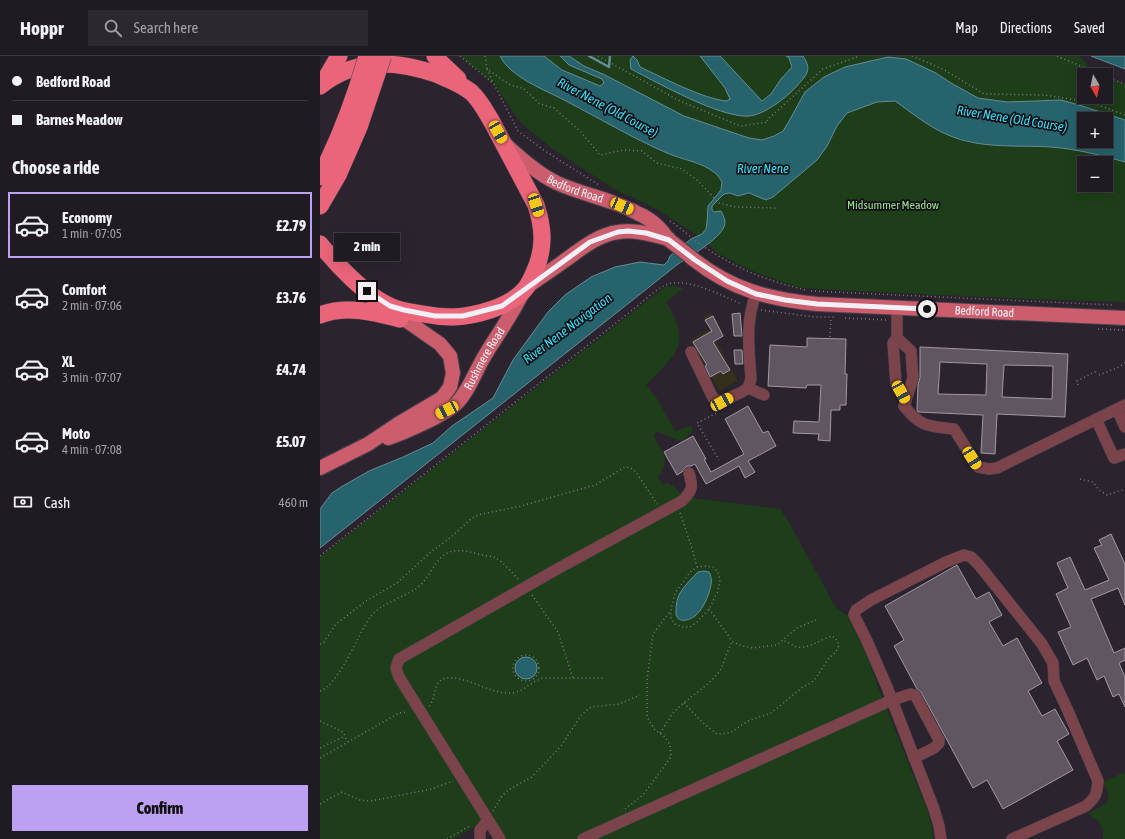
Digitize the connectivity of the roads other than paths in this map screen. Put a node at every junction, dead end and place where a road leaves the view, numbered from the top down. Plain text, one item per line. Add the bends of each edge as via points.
1 (339, 56) edge
2 (367, 56) edge
3 (383, 56) edge
4 (435, 56) edge
5 (321, 86) edge
6 (471, 92) junction
7 (505, 143) junction
8 (320, 177) edge
9 (320, 206) edge
10 (673, 242) junction
11 (320, 244) edge
12 (525, 289) junction
13 (756, 294) junction
14 (390, 306) junction
15 (502, 306) junction
16 (897, 307) junction
17 (320, 315) edge
18 (1125, 318) edge
19 (408, 321) junction
20 (897, 338) junction
21 (691, 352) dead end
22 (748, 388) junction
23 (764, 394) dead end
24 (906, 401) junction
25 (1121, 407) edge
26 (1096, 419) junction
27 (1125, 426) edge
28 (368, 444) junction
29 (1125, 454) edge
30 (320, 468) edge
31 (689, 473) dead end
32 (892, 700) junction
33 (914, 758) junction
34 (488, 820) junction
35 (480, 839) edge
36 (500, 839) edge
37 (583, 839) edge
38 (941, 839) edge
39 (1012, 839) edge

1 - 5 highway
2 - 8 highway, bridge via 343,126
3 - 9 highway, bridge via 359,127 338,175
4 - 6 highway
5 - 6 highway via 355,68 370,64 398,64 422,69 457,83
6 - 7 highway via 485,109
7 - 10 main road, Bedford Road via 536,171 556,183 636,212 657,226
7 - 12 highway via 541,220 542,250
10 - 12 main road, Bedford Road via 646,233 628,231 604,236 590,242
10 - 13 main road, Bedford Road via 727,281
11 - 14 highway via 350,277
12 - 15 highway
12 - 28 main road, Rushmere Road via 472,381 456,403 398,435
13 - 16 main road, Bedford Road via 817,304
13 - 22 lane via 748,323 751,379
14 - 15 highway via 418,313 452,317
14 - 19 main road, Rushmere Road
15 - 19 highway via 482,322 463,328 435,328
16 - 18 main road, Bedford Road
16 - 20 lane
17 - 19 highway via 343,310 363,310
19 - 28 main road, Rushmere Road via 440,344 450,356 453,374 450,387 442,398
20 - 24 lane via 893,343 896,384
20 - 24 lane via 911,351 912,378
21 - 22 lane via 713,398 722,402
22 - 23 lane
24 - 26 lane via 904,406 913,418 927,426 954,429 978,467 989,469 996,468
25 - 26 lane
25 - 27 lane
26 - 29 lane via 1114,458
28 - 30 main road, Rushmere Road
31 - 34 lane via 692,482 691,492 682,501 399,660 396,668 399,677
32 - 33 lane
32 - 33 lane via 911,694 915,696 939,740 934,748
32 - 37 lane
32 - 39 lane via 857,623 854,615 856,610 946,562 964,555 971,557 1042,644 1053,663 1054,681 1098,781 1098,792 1086,806
33 - 38 lane via 939,826
34 - 35 lane via 480,830
34 - 36 lane

